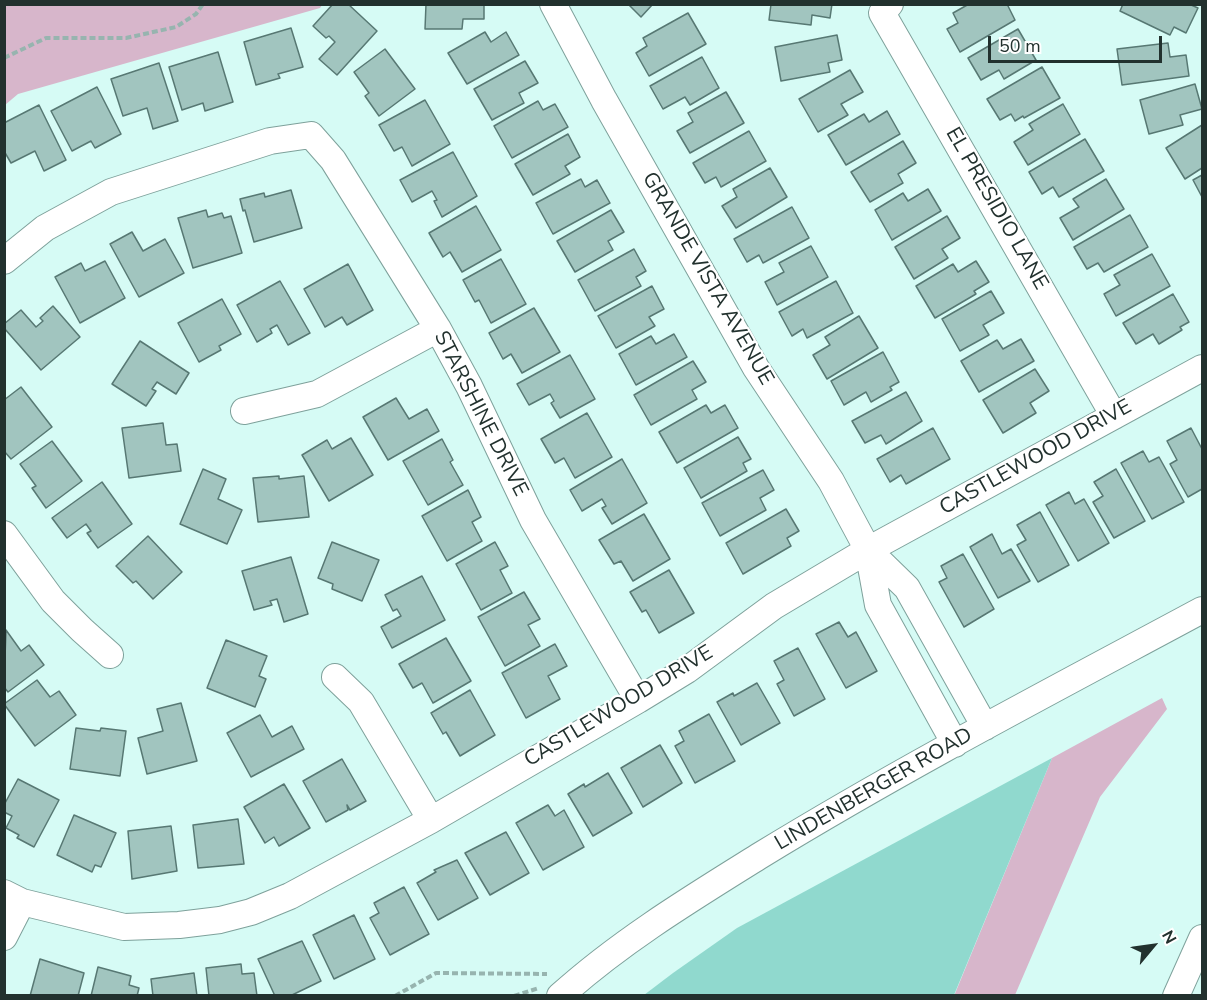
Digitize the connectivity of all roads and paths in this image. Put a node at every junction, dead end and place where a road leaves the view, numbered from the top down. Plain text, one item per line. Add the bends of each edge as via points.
1 (203, 4) edge
2 (553, 4) edge
3 (890, 4) edge
4 (4, 58) edge
5 (4, 261) edge
6 (438, 329) junction
7 (1203, 368) edge
8 (244, 411) dead end
9 (1114, 416) junction
10 (4, 534) edge
11 (868, 550) junction
12 (1203, 609) edge
13 (110, 655) dead end
14 (335, 677) dead end
15 (638, 700) junction
16 (985, 727) junction
17 (955, 744) junction
18 (431, 820) junction
19 (13, 897) edge
20 (4, 937) edge
21 (1203, 938) edge
22 (584, 974) junction
23 (395, 996) edge
24 (560, 996) edge
25 (1176, 996) edge

1 - 4 path via 196,14 176,27 126,38 46,38
2 - 11 street, GRANDE VISTA AVENUE via 719,306 831,481
3 - 9 street, EL PRESIDIO LANE via 882,13
5 - 6 street, STARSHINE DRIVE via 45,228 111,192 270,141 311,135 333,160
6 - 8 street via 317,394
6 - 15 street, STARSHINE DRIVE via 533,520
7 - 9 street, CASTLEWOOD DRIVE
9 - 11 street, CASTLEWOOD DRIVE
10 - 13 street via 53,600
11 - 15 street, CASTLEWOOD DRIVE via 774,606 687,670
11 - 16 street, GRANDE VISTA AVENUE via 907,588
11 - 17 street, GRANDE VISTA AVENUE via 878,605
12 - 16 street, LINDENBERGER ROAD
14 - 18 street via 361,702
15 - 18 street, CASTLEWOOD DRIVE
16 - 17 street, LINDENBERGER ROAD
17 - 22 street, LINDENBERGER ROAD via 687,900
18 - 19 street, CASTLEWOOD DRIVE via 290,896 220,920 124,927
19 - 20 street
21 - 25 street
22 - 23 path via 436,973
22 - 24 street, LINDENBERGER ROAD

